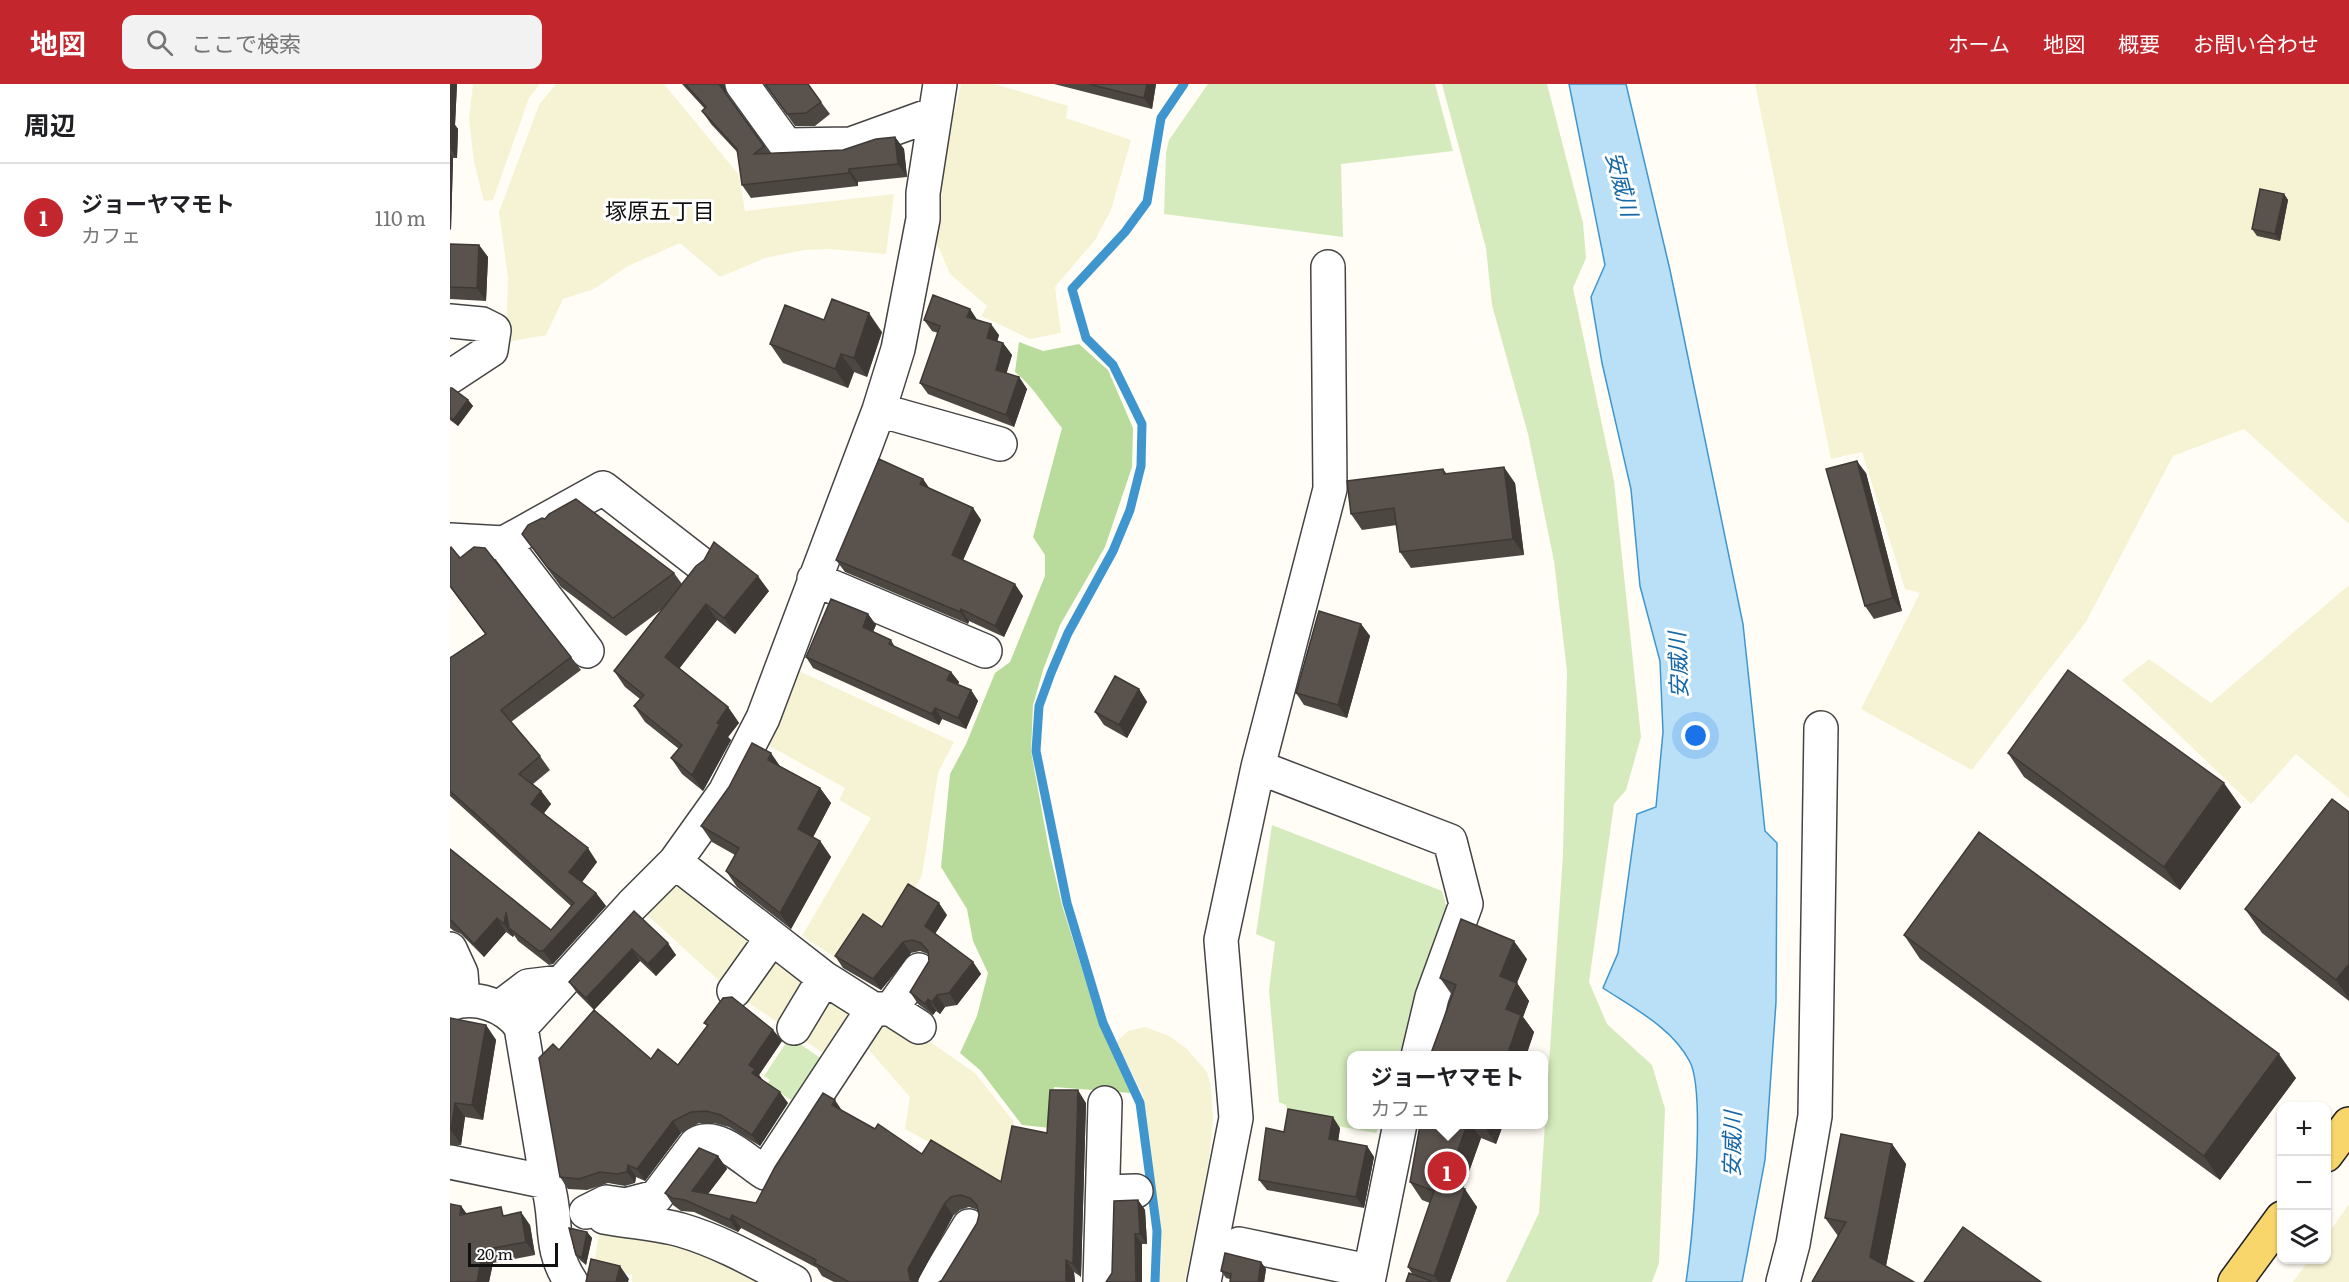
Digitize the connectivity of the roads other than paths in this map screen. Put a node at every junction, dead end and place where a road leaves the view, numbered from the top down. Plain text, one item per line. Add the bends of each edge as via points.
1 (742, 84) edge
2 (937, 99) edge
3 (1328, 267) dead end
4 (450, 321) edge
5 (450, 377) edge
6 (879, 410) junction
7 (1000, 444) dead end
8 (450, 540) edge
9 (504, 543) junction
10 (701, 564) edge
11 (814, 579) junction
12 (587, 651) dead end
13 (985, 651) dead end
14 (1821, 728) dead end
15 (1258, 767) junction
16 (675, 862) junction
17 (771, 939) junction
18 (450, 949) edge
19 (919, 970) dead end
20 (824, 978) junction
21 (735, 991) dead end
22 (456, 1002) edge
23 (882, 1009) junction
24 (510, 1018) junction
25 (919, 1027) dead end
26 (794, 1028) dead end
27 (1419, 1051) edge
28 (1105, 1103) dead end
29 (2349, 1124) edge
30 (1399, 1129) edge
31 (2331, 1148) edge
32 (450, 1162) edge
33 (550, 1192) junction
34 (586, 1212) junction
35 (2277, 1225) edge
36 (969, 1226) dead end
37 (1239, 1244) dead end
38 (1368, 1276) edge
39 (571, 1282) edge
40 (794, 1282) edge
41 (935, 1282) edge
42 (1100, 1282) edge
43 (1204, 1282) edge
44 (1783, 1282) edge
45 (2235, 1282) edge

1 - 2 street via 786,145 851,144
2 - 6 street via 904,319
3 - 15 street via 1330,489
4 - 5 street via 482,324 494,330 491,350
6 - 7 street
6 - 11 street
8 - 9 street
9 - 10 street via 603,488
9 - 12 street
11 - 13 street
11 - 16 street via 752,741 725,792
14 - 44 street via 1815,1116
15 - 27 street via 1450,841 1466,904 1432,997
15 - 43 street via 1221,940 1236,1118
16 - 17 street
16 - 24 street via 561,982 528,986
17 - 20 street
17 - 21 street
18 - 22 street via 461,973
19 - 23 street
20 - 23 street
20 - 26 street
22 - 24 street via 478,1000
23 - 25 street
23 - 34 street via 853,1039 765,1173 714,1140 702,1141 656,1197 636,1203 606,1202
24 - 33 street
28 - 42 street via 1120,1191
29 - 31 main road
30 - 38 street
32 - 33 street
33 - 34 street
33 - 39 street via 558,1262
34 - 40 street via 703,1237
35 - 45 main road
36 - 41 street
37 - 38 street

